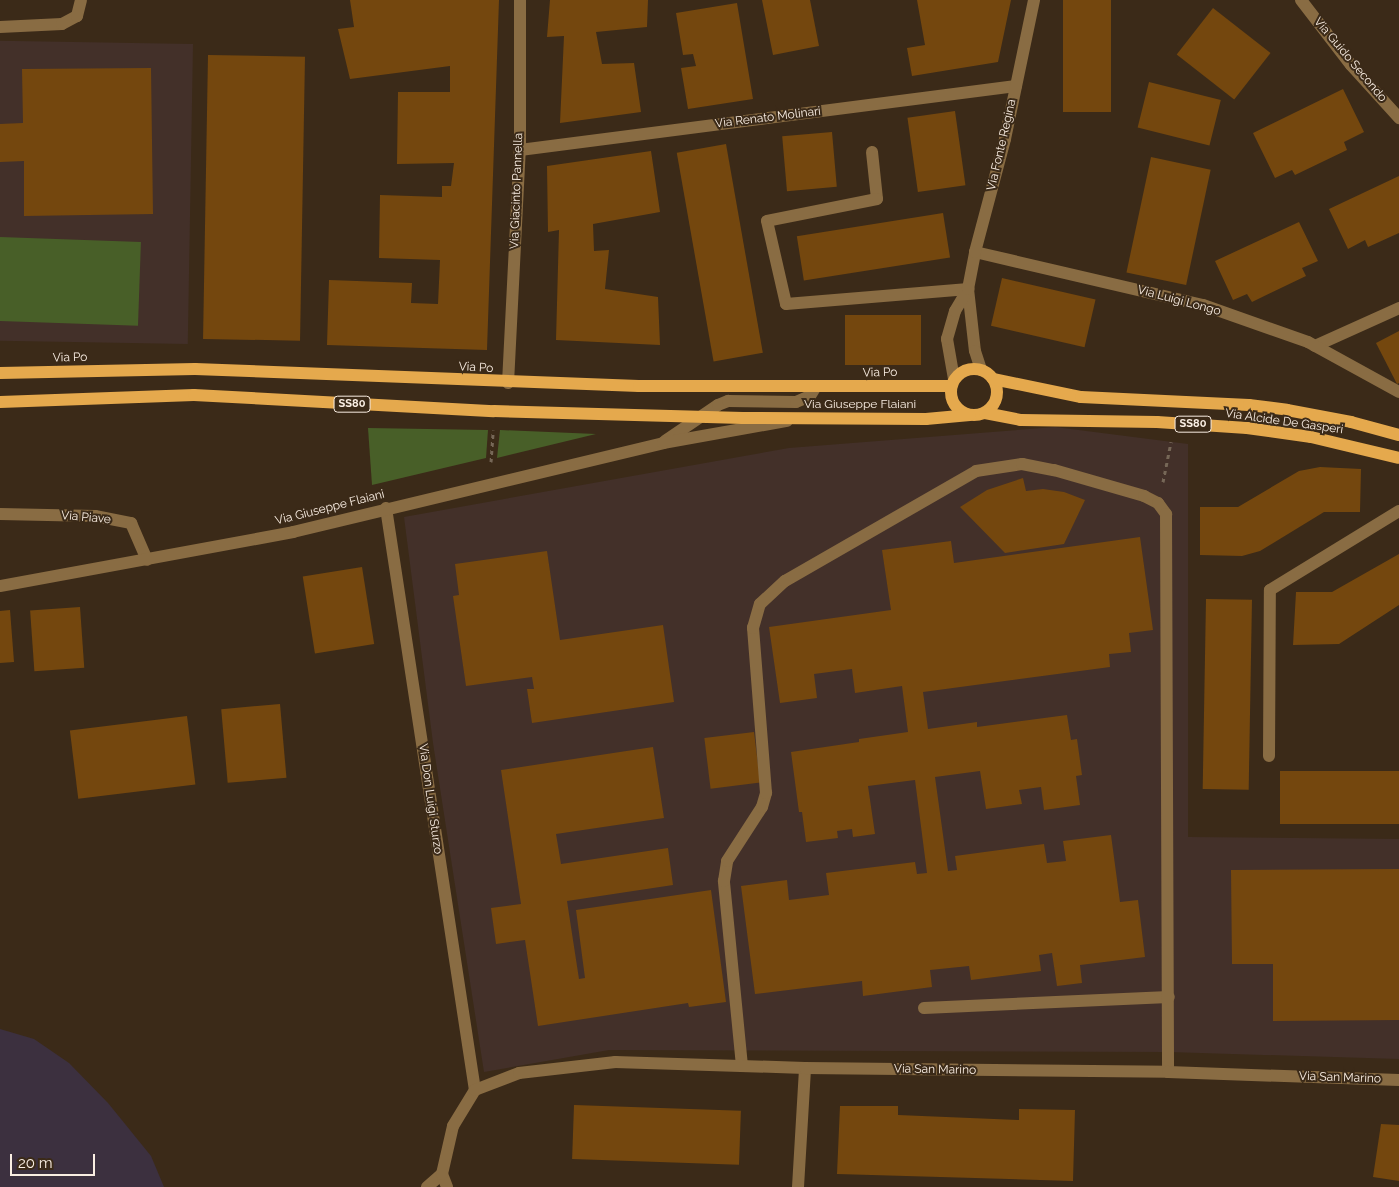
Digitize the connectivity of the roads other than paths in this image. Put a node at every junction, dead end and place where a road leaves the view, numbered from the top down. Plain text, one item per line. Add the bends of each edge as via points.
1 (82, 0) edge
2 (520, 0) edge
3 (1034, 0) edge
4 (1301, 0) edge
5 (0, 27) edge
6 (1016, 86) junction
7 (1399, 118) edge
8 (520, 150) junction
9 (872, 152) dead end
10 (975, 252) junction
11 (968, 289) junction
12 (1399, 308) edge
13 (1315, 346) junction
14 (981, 370) junction
15 (2, 374) edge
16 (993, 379) junction
17 (508, 383) junction
18 (952, 383) junction
19 (815, 388) junction
20 (1399, 392) edge
21 (0, 402) edge
22 (985, 413) junction
23 (703, 415) junction
24 (970, 415) junction
25 (800, 418) junction
26 (1399, 435) edge
27 (663, 443) junction
28 (1399, 458) edge
29 (386, 508) junction
30 (1399, 511) edge
31 (0, 514) edge
32 (147, 560) junction
33 (0, 586) edge
34 (1269, 756) dead end
35 (1169, 997) junction
36 (924, 1008) dead end
37 (742, 1066) junction
38 (805, 1068) junction
39 (1168, 1072) junction
40 (1399, 1080) edge
41 (475, 1090) junction
42 (442, 1174) junction
43 (427, 1187) edge
44 (447, 1187) edge
45 (798, 1187) edge

1 - 5 street via 77,16 62,24
2 - 8 street, Via Giacinto Pannella
3 - 6 street, Via Fonte Regina
4 - 7 street, Via Guido Secondo via 1351,65
6 - 8 street, Via Renato Molinari
6 - 10 street, Via Fonte Regina
8 - 17 street, Via Giacinto Pannella
9 - 11 street via 877,199 767,220 786,304
10 - 11 street, Via Fonte Regina
10 - 13 street, Via Luigi Longo via 1196,303
11 - 14 street, Via Fonte Regina via 975,351
11 - 18 street, Via Fonte Regina via 955,311 947,339
12 - 13 street
13 - 20 street, Via Luigi Longo
14 - 16 main road, SS80
14 - 18 main road via 966,370
15 - 17 main road, Via Po via 195,369
16 - 22 main road via 998,394 996,402
16 - 26 main road, Via Alcide De Gasperi / SS80 via 1081,397 1249,405 1287,410
17 - 19 main road, Via Po
18 - 19 main road, Via Po
18 - 24 main road via 952,401 956,408
19 - 23 street, Via Giuseppe Flaiani via 810,396 796,402 728,401
21 - 23 main road, SS80 via 194,395 494,411
22 - 24 main road, SS80
22 - 28 main road, Via Alcide De Gasperi / SS80 via 1022,420 1158,422 1247,428 1311,437
23 - 25 main road, SS80
23 - 27 street, Via Giuseppe Flaiani
24 - 25 main road, Via Giuseppe Flaiani / SS80 via 926,419
25 - 27 street, Via Giuseppe Flaiani
27 - 29 street, Via Giuseppe Flaiani
29 - 32 street, Via Giuseppe Flaiani via 293,532
29 - 41 street, Via Don Luigi Sturzo
30 - 34 street via 1270,590
31 - 32 street, Via Piave via 95,516 131,523
32 - 33 street, Via Giuseppe Flaiani
35 - 36 street
35 - 37 street via 1166,514 1158,503 1144,496 1072,475 1022,464 976,471 785,581 760,604 753,628 766,793 762,806 727,861 724,880
35 - 39 street
37 - 38 street, Via San Marino
37 - 41 street, Via San Marino via 615,1062 518,1073
38 - 39 street, Via San Marino
38 - 45 street
39 - 40 street, Via San Marino
41 - 42 street via 453,1126
42 - 43 street
42 - 44 street

